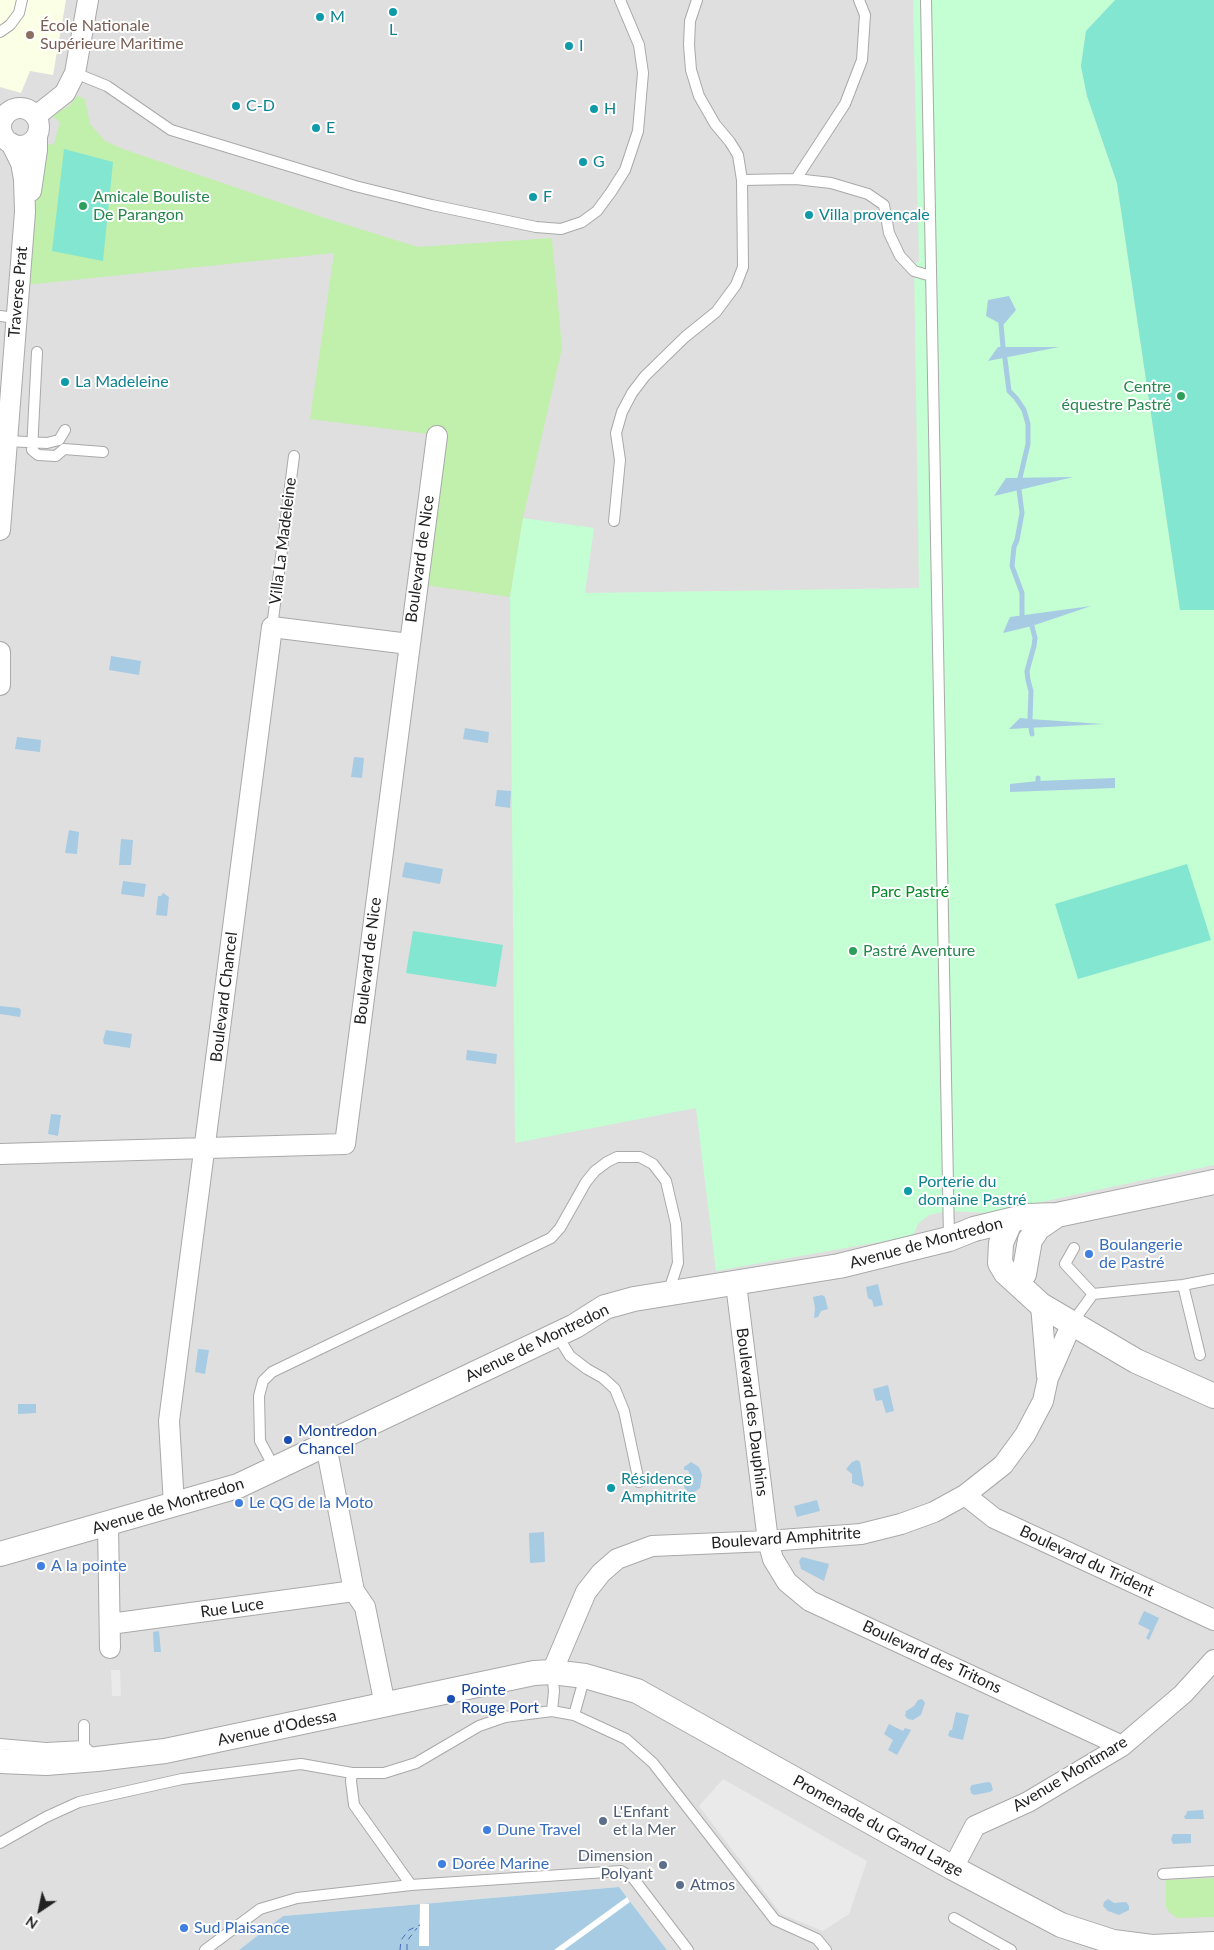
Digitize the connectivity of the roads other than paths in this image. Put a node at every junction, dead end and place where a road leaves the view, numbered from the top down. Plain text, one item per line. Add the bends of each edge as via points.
1 (22, 0) edge
2 (88, 0) edge
3 (620, 0) edge
4 (697, 0) edge
5 (859, 0) edge
6 (926, 0) edge
7 (0, 32) edge
8 (75, 73) junction
9 (7, 108) edge
10 (36, 116) junction
11 (4, 134) edge
12 (37, 136) junction
13 (796, 179) junction
14 (742, 180) junction
15 (25, 212) junction
16 (931, 276) junction
17 (8, 317) edge
18 (37, 352) dead end
19 (6, 374) edge
20 (65, 430) dead end
21 (437, 436) dead end
22 (4, 442) edge
23 (33, 442) junction
24 (103, 452) dead end
25 (294, 456) dead end
26 (614, 521) dead end
27 (0, 530) edge
28 (272, 627) junction
29 (409, 644) junction
30 (0, 652) edge
31 (0, 685) edge
32 (204, 1148) junction
33 (0, 1154) edge
34 (1214, 1182) edge
35 (1057, 1215) junction
36 (1011, 1220) junction
37 (949, 1239) junction
38 (1074, 1248) dead end
39 (999, 1254) junction
40 (1024, 1274) junction
41 (1214, 1279) edge
42 (736, 1284) junction
43 (1183, 1285) junction
44 (667, 1294) junction
45 (1092, 1294) junction
46 (1041, 1305) junction
47 (1072, 1323) junction
48 (557, 1335) junction
49 (1200, 1354) dead end
50 (1048, 1378) junction
51 (1214, 1396) edge
52 (326, 1445) junction
53 (276, 1470) junction
54 (639, 1482) dead end
55 (965, 1495) junction
56 (174, 1506) junction
57 (108, 1524) junction
58 (768, 1541) junction
59 (0, 1554) edge
60 (354, 1591) junction
61 (1214, 1620) edge
62 (110, 1624) junction
63 (110, 1648) dead end
64 (1214, 1660) edge
65 (552, 1672) junction
66 (585, 1676) junction
67 (385, 1705) junction
68 (552, 1712) junction
69 (574, 1715) junction
70 (84, 1725) dead end
71 (0, 1744) edge
72 (1122, 1746) junction
73 (91, 1753) junction
74 (0, 1760) edge
75 (352, 1773) junction
76 (0, 1843) edge
77 (953, 1868) junction
78 (1214, 1871) edge
79 (1163, 1874) dead end
80 (411, 1885) junction
81 (954, 1918) dead end
82 (1214, 1944) edge
83 (1112, 1946) edge
84 (1152, 1948) edge
85 (205, 1950) edge
86 (688, 1950) edge
87 (826, 1950) edge
88 (1011, 1950) edge

1 - 7 lane via 19,13
2 - 8 street
3 - 8 lane via 639,46 643,73 638,132 625,170 597,211 582,222 561,229 536,228 355,186 171,130 107,86
4 - 14 lane via 690,22 688,45 691,70 699,96 738,154
5 - 13 lane via 865,15 862,60 845,104
6 - 16 lane
8 - 10 street via 65,93
9 - 10 street via 27,108
9 - 11 street via 2,119
10 - 12 street via 39,124
11 - 12 street via 17,146 29,144
11 - 15 street, Traverse Prat via 21,163
12 - 15 street, Traverse Prat via 33,182
13 - 14 lane
13 - 16 lane via 831,183 868,194 884,205 889,233 900,256 914,271
14 - 26 lane via 743,267 736,285 716,312 644,376 632,392 616,433 620,460
15 - 17 street, Traverse Prat
16 - 37 lane
17 - 19 street, Traverse Prat
18 - 23 lane
19 - 22 street, Traverse Prat
20 - 23 lane via 59,440
21 - 29 street, Boulevard de Nice
22 - 23 lane
22 - 27 street, Traverse Prat
23 - 24 lane via 32,450 38,455 56,456 64,450
25 - 28 lane, Villa La Madeleine
28 - 29 street
28 - 32 street, Boulevard Chancel
29 - 32 street, Boulevard de Nice via 345,1144
30 - 31 street
32 - 33 street, Boulevard de Nice
32 - 56 street, Boulevard Chancel via 169,1421
34 - 35 street, Avenue de Montredon
35 - 36 street, Avenue de Montredon
35 - 40 street via 1038,1228 1030,1240
36 - 37 street, Avenue de Montredon
36 - 39 street
37 - 39 street via 974,1239
37 - 42 street, Avenue de Montredon via 839,1266
38 - 45 lane via 1066,1264
39 - 40 street
39 - 46 street via 1006,1273
40 - 47 street via 1054,1299
41 - 43 lane
42 - 44 street, Avenue de Montredon
42 - 58 street, Boulevard des Dauphins
43 - 45 lane
43 - 49 lane
44 - 48 street, Avenue de Montredon via 605,1307
44 - 53 lane via 678,1263 676,1224 666,1181 653,1164 640,1157 617,1157 595,1171 586,1182 551,1238 272,1372 263,1382 259,1396 260,1441
45 - 47 lane
46 - 47 street
46 - 50 street, Boulevard Amphitrite
47 - 50 street, Boulevard Amphitrite
47 - 51 street via 1136,1361
48 - 52 street, Avenue de Montredon
48 - 54 lane via 570,1356 615,1389 624,1411
50 - 55 street, Boulevard Amphitrite via 1043,1401 1016,1448 1002,1465
52 - 53 street, Avenue de Montredon
52 - 60 street
53 - 56 street, Avenue de Montredon
55 - 58 street, Boulevard Amphitrite via 934,1512 862,1534
55 - 61 street, Boulevard du Trident via 994,1518
56 - 57 street, Avenue de Montredon
57 - 59 street, Avenue de Montredon
57 - 62 street
58 - 65 street, Boulevard Amphitrite via 652,1546 617,1559 586,1592
58 - 72 street, Boulevard des Tritons via 773,1559 787,1582 810,1601
60 - 62 street, Rue Luce
60 - 67 street via 365,1607
62 - 63 street
64 - 72 street, Avenue Montmare via 1184,1694
65 - 66 street, Promenade du Grand Large
65 - 67 street, Avenue d'Odessa
65 - 68 lane
66 - 69 lane
66 - 77 street, Promenade du Grand Large via 637,1691
67 - 73 street, Avenue d'Odessa via 165,1751
68 - 69 lane
68 - 75 lane via 505,1717 479,1726 408,1766 384,1773
69 - 87 lane via 626,1739 653,1763 775,1920 817,1939
70 - 73 lane
71 - 73 lane, Avenue d'Odessa
72 - 77 street, Avenue Montmare via 1028,1802 975,1826
73 - 74 street, Avenue d'Odessa via 46,1762
75 - 76 lane via 301,1764 182,1779 79,1802
75 - 80 lane via 354,1805
77 - 83 street, Promenade du Grand Large via 1043,1917
78 - 79 lane
80 - 85 lane via 297,1898 260,1909
80 - 86 lane via 621,1871 633,1878
81 - 88 lane
82 - 84 street, Promenade du Grand Large
83 - 84 street, Promenade du Grand Large

